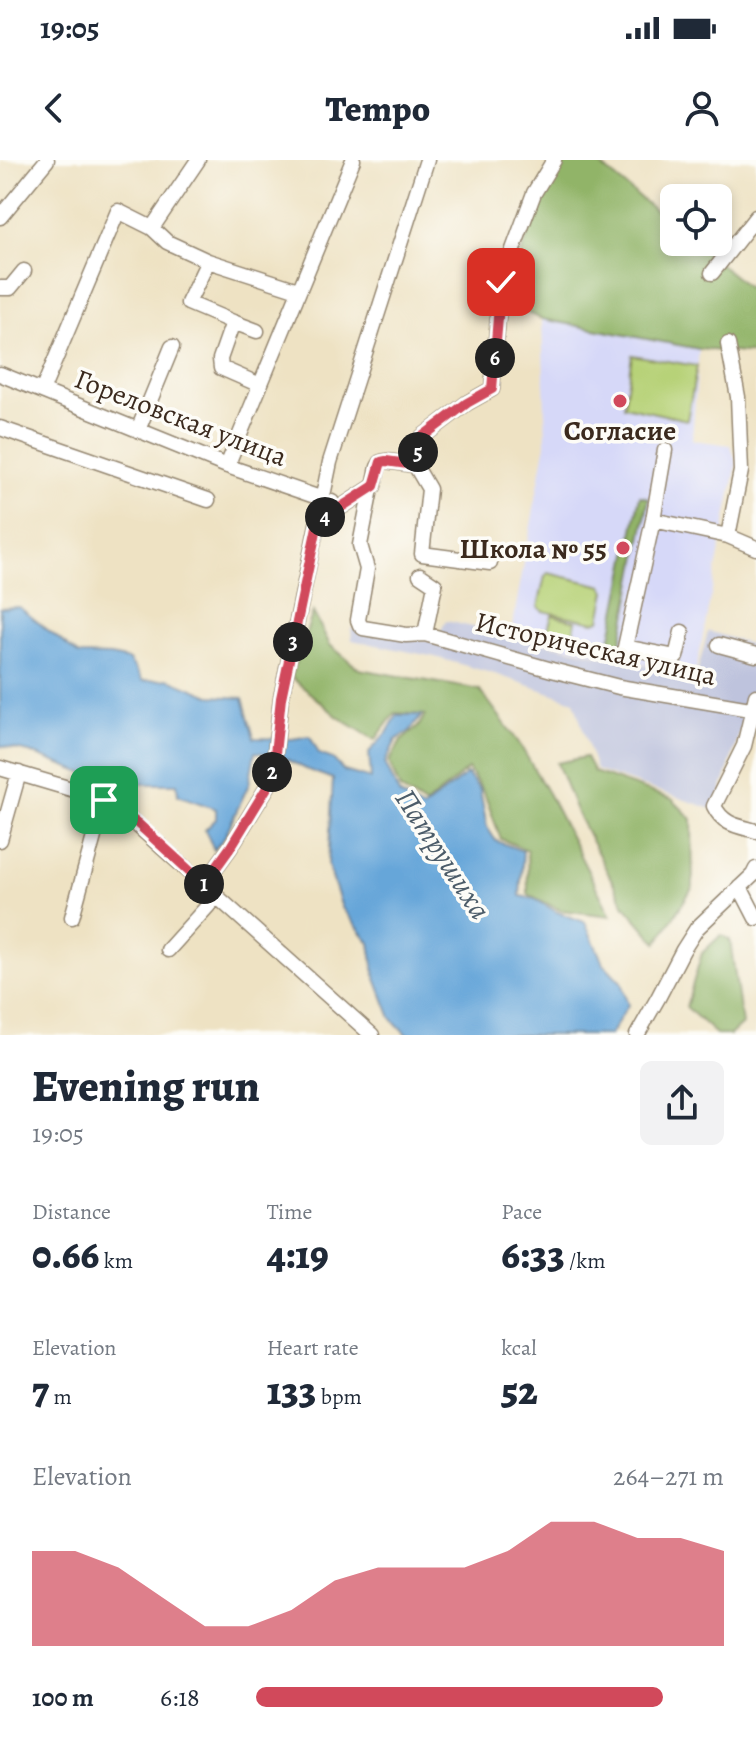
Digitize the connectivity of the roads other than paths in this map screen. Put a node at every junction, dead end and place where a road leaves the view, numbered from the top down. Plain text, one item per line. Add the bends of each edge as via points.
1 (47, 160) edge
2 (198, 160) edge
3 (353, 160) edge
4 (427, 160) edge
5 (554, 160) edge
6 (0, 217) edge
7 (756, 217) edge
8 (152, 228) junction
9 (208, 261) junction
10 (24, 271) dead end
11 (712, 273) dead end
12 (0, 288) edge
13 (298, 290) junction
14 (233, 322) junction
15 (257, 331) dead end
16 (728, 344) dead end
17 (172, 347) dead end
18 (0, 374) edge
19 (260, 385) junction
20 (42, 391) junction
21 (0, 428) edge
22 (138, 430) junction
23 (665, 450) dead end
24 (415, 465) junction
25 (227, 466) junction
26 (371, 489) junction
27 (208, 500) dead end
28 (323, 500) junction
29 (345, 504) junction
30 (653, 520) junction
31 (318, 522) junction
32 (728, 536) junction
33 (756, 548) edge
34 (490, 563) dead end
35 (420, 575) dead end
36 (682, 632) dead end
37 (425, 634) junction
38 (719, 645) dead end
39 (756, 655) edge
40 (755, 705) edge
41 (750, 750) edge
42 (0, 768) edge
43 (19, 773) junction
44 (104, 800) junction
45 (756, 831) edge
46 (0, 840) edge
47 (756, 869) edge
48 (204, 884) junction
49 (740, 887) junction
50 (216, 897) junction
51 (72, 917) dead end
52 (756, 918) edge
53 (168, 950) dead end
54 (372, 1035) edge
55 (637, 1035) edge

1 - 6 street
2 - 8 street
3 - 13 street
4 - 28 street via 330,462
5 - 24 street via 534,193 501,282 492,389 422,437
7 - 11 street
8 - 9 street via 167,242
8 - 20 street via 118,211
9 - 13 street
9 - 14 street via 188,303
10 - 12 street via 10,288
13 - 19 street
14 - 15 street
14 - 19 street via 221,368
16 - 32 street via 738,397 741,471
17 - 22 street
18 - 20 street, Гореловская улица
19 - 25 street
20 - 22 street, Гореловская улица
21 - 27 street
22 - 25 street, Гореловская улица
23 - 30 street
24 - 26 street via 381,462
24 - 34 street via 429,489 422,554
25 - 28 street, Гореловская улица
26 - 29 street
26 - 37 street, Историческая улица via 360,545 367,569 358,620 363,628
28 - 29 street, Гореловская улица
28 - 31 street
29 - 31 street
30 - 32 street
30 - 36 street via 625,647 676,657
31 - 48 street via 268,786
32 - 33 street
35 - 37 street via 435,585
37 - 40 street, Историческая улица via 619,687
38 - 39 street
40 - 41 street
41 - 45 street via 714,806 725,822
42 - 43 street
43 - 44 street
43 - 46 street
44 - 48 street
44 - 51 street
47 - 49 street
48 - 50 street
49 - 52 street
49 - 55 street via 697,928
50 - 53 street
50 - 54 street

